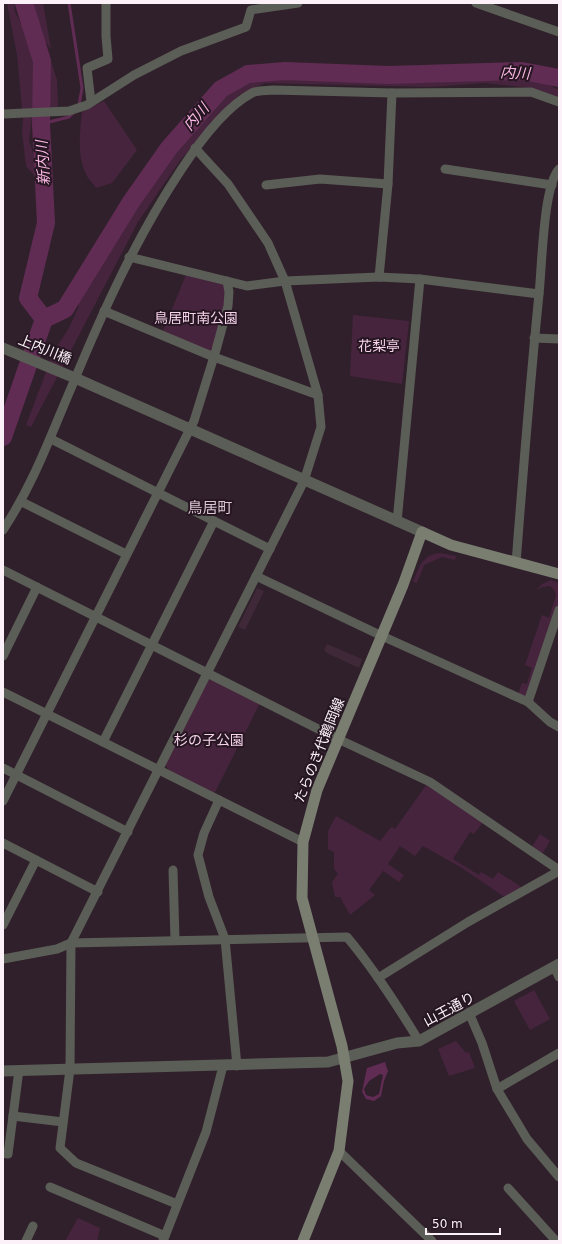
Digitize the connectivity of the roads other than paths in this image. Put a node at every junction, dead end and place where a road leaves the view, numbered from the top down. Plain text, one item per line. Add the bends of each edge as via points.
1 (106, 3) edge
2 (298, 3) edge
3 (481, 4) edge
4 (559, 32) edge
5 (392, 93) junction
6 (91, 102) junction
7 (559, 102) edge
8 (7, 114) edge
9 (196, 148) junction
10 (445, 169) dead end
11 (559, 169) edge
12 (388, 184) junction
13 (266, 185) dead end
14 (552, 185) junction
15 (129, 257) junction
16 (379, 277) junction
17 (420, 279) junction
18 (227, 281) junction
19 (285, 281) junction
20 (539, 294) junction
21 (104, 310) junction
22 (534, 338) junction
23 (559, 339) edge
24 (3, 348) edge
25 (214, 357) junction
26 (71, 376) junction
27 (318, 395) junction
28 (190, 430) junction
29 (51, 439) junction
30 (304, 481) junction
31 (157, 493) junction
32 (22, 502) junction
33 (214, 521) junction
34 (397, 522) junction
35 (3, 530) edge
36 (422, 532) junction
37 (270, 549) junction
38 (126, 554) junction
39 (516, 563) junction
40 (3, 570) edge
41 (559, 574) edge
42 (256, 576) junction
43 (38, 587) junction
44 (559, 610) edge
45 (95, 616) junction
46 (382, 636) junction
47 (152, 644) junction
48 (3, 656) edge
49 (208, 672) junction
50 (3, 692) edge
51 (528, 702) junction
52 (46, 713) junction
53 (559, 727) edge
54 (338, 739) junction
55 (103, 742) junction
56 (3, 768) edge
57 (159, 770) junction
58 (16, 775) junction
59 (219, 800) junction
60 (3, 802) edge
61 (128, 832) junction
62 (303, 842) junction
63 (3, 843) edge
64 (36, 860) junction
65 (173, 870) dead end
66 (559, 870) edge
67 (98, 892) junction
68 (3, 925) edge
69 (312, 937) junction
70 (226, 939) junction
71 (175, 940) junction
72 (71, 943) junction
73 (3, 959) edge
74 (557, 969) edge
75 (378, 978) junction
76 (470, 1015) junction
77 (419, 1041) junction
78 (559, 1053) edge
79 (344, 1059) junction
80 (223, 1066) junction
81 (237, 1066) junction
82 (70, 1069) junction
83 (19, 1070) junction
84 (3, 1071) edge
85 (497, 1089) junction
86 (13, 1116) junction
87 (63, 1122) junction
88 (339, 1151) junction
89 (3, 1153) edge
90 (559, 1177) edge
91 (50, 1187) dead end
92 (508, 1188) dead end
93 (177, 1204) junction
94 (33, 1226) dead end
95 (164, 1238) edge
96 (26, 1241) edge
97 (303, 1241) edge
98 (432, 1241) edge
99 (556, 1241) edge

1 - 6 street via 108,59 87,68
2 - 6 street via 251,10 246,27 181,51 134,75
3 - 4 street
5 - 7 street via 531,92
5 - 9 street via 322,90 254,92 235,104
5 - 12 street
6 - 8 street via 69,111
9 - 15 street via 158,205
9 - 19 street via 228,184 264,236
10 - 14 street
11 - 14 street via 554,174
12 - 13 street via 320,179
12 - 16 street
14 - 20 street
15 - 18 street
15 - 21 street
16 - 17 street
16 - 19 street
17 - 20 street
17 - 34 street
18 - 19 street via 247,286
18 - 25 street via 230,292 228,306
19 - 27 street
20 - 22 street
21 - 25 street
21 - 26 street
22 - 23 street
22 - 39 street
24 - 26 street, 上内川橋
25 - 27 street
25 - 28 street
26 - 28 street, 上内川橋
26 - 29 street
27 - 30 street via 321,427
28 - 30 street, 上内川橋
28 - 31 street
29 - 31 street
29 - 32 street
30 - 34 street, 上内川橋
30 - 37 street
31 - 33 street
31 - 38 street
32 - 35 street
32 - 38 street
33 - 37 street
33 - 47 street
34 - 36 street, 上内川橋
36 - 39 main road via 451,545
36 - 46 main road, たらのき代鶴岡線
37 - 42 street
38 - 45 street
39 - 41 main road
40 - 43 street
42 - 46 street
42 - 49 street
43 - 45 street
43 - 48 street
44 - 51 street
45 - 47 street
45 - 52 street
46 - 51 street
46 - 54 main road, たらのき代鶴岡線
47 - 49 street
47 - 55 street
49 - 54 street
49 - 57 street
50 - 52 street
51 - 53 street
52 - 55 street
52 - 58 street
54 - 62 main road, たらのき代鶴岡線 via 312,802
54 - 66 street via 430,782
55 - 57 street
56 - 58 street
57 - 59 street
57 - 61 street
58 - 60 street
58 - 61 street
59 - 62 street
59 - 70 street via 204,833 198,855 209,897
61 - 67 street
62 - 69 main road, たらのき代鶴岡線 via 302,898
63 - 64 street
64 - 67 street
64 - 68 street
65 - 71 street
66 - 75 street
67 - 72 street
69 - 70 street
69 - 75 street via 347,937
69 - 79 main road, たらのき代鶴岡線
70 - 71 street
70 - 81 street
71 - 72 street
72 - 73 street via 57,949
72 - 82 street
74 - 76 street, 山王通り
75 - 77 street
76 - 77 street, 山王通り
76 - 85 street
77 - 79 street, 山王通り via 397,1043
78 - 85 street
79 - 81 street, 山王通り
79 - 88 main road, たらのき代鶴岡線 via 348,1081
80 - 81 street, 山王通り
80 - 82 street, 山王通り
80 - 93 street via 206,1132
82 - 83 street, 山王通り
82 - 87 street
83 - 84 street, 山王通り
83 - 86 street
85 - 90 street via 527,1139
86 - 87 street
86 - 89 street via 8,1154
87 - 93 street via 60,1148 76,1163
88 - 97 main road, たらのき代鶴岡線
88 - 98 street
91 - 95 street
92 - 99 street
93 - 95 street
94 - 96 street

